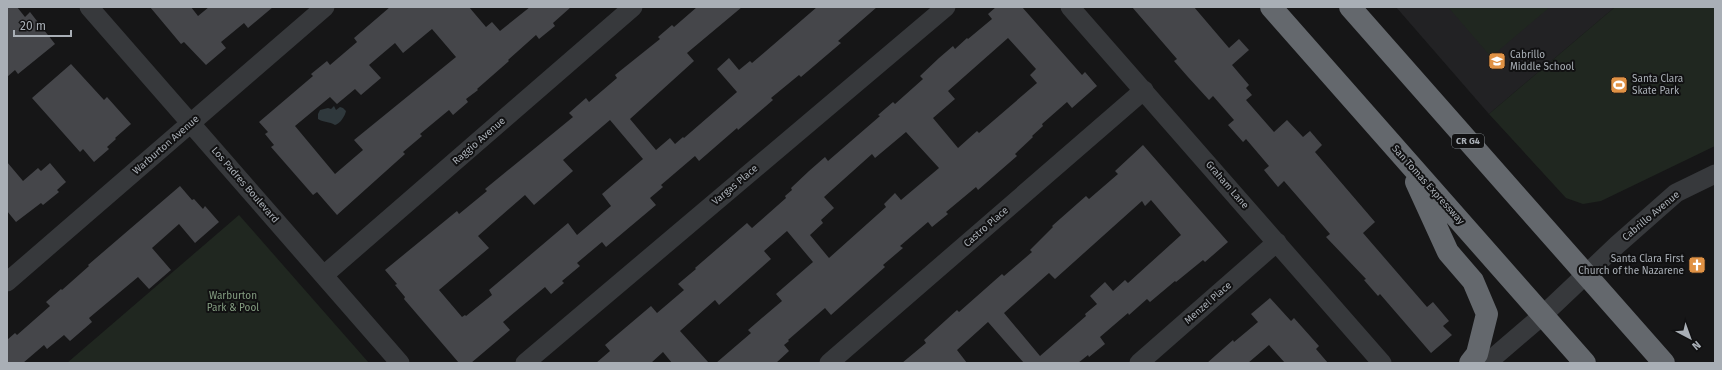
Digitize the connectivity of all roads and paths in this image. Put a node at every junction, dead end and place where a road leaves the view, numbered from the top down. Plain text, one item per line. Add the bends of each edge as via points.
1 (89, 7) edge
2 (325, 7) edge
3 (633, 7) edge
4 (946, 7) edge
5 (1070, 7) edge
6 (1271, 7) edge
7 (1350, 7) edge
8 (1144, 90) junction
9 (191, 123) junction
10 (1408, 163) junction
11 (1715, 174) edge
12 (1277, 242) junction
13 (1586, 274) junction
14 (324, 275) junction
15 (9, 276) edge
16 (1543, 315) junction
17 (400, 363) edge
18 (524, 363) edge
19 (828, 363) edge
20 (1138, 363) edge
21 (1382, 363) edge
22 (1470, 363) edge
23 (1487, 363) edge
24 (1585, 363) edge
25 (1664, 363) edge

1 - 9 street, Los Padres Boulevard
2 - 9 street, Warburton Avenue
3 - 14 street, Raggio Avenue
4 - 18 street, Vargas Place
5 - 8 street, Graham Lane
6 - 10 highway, San Tomas Expressway
7 - 13 highway, CR G4
8 - 12 street, Graham Lane
8 - 19 street, Castro Place
9 - 14 street, Los Padres Boulevard
9 - 15 street, Warburton Avenue
10 - 16 highway, San Tomas Expressway
10 - 22 highway via 1448,252 1473,281 1486,314 1477,354
11 - 13 street, Cabrillo Avenue via 1676,193
12 - 20 street, Menzel Place
12 - 21 street, Graham Lane
13 - 16 street, Cabrillo Avenue
13 - 25 highway, CR G4
14 - 17 street, Los Padres Boulevard
16 - 23 street, Cabrillo Avenue
16 - 24 highway, San Tomas Expressway

